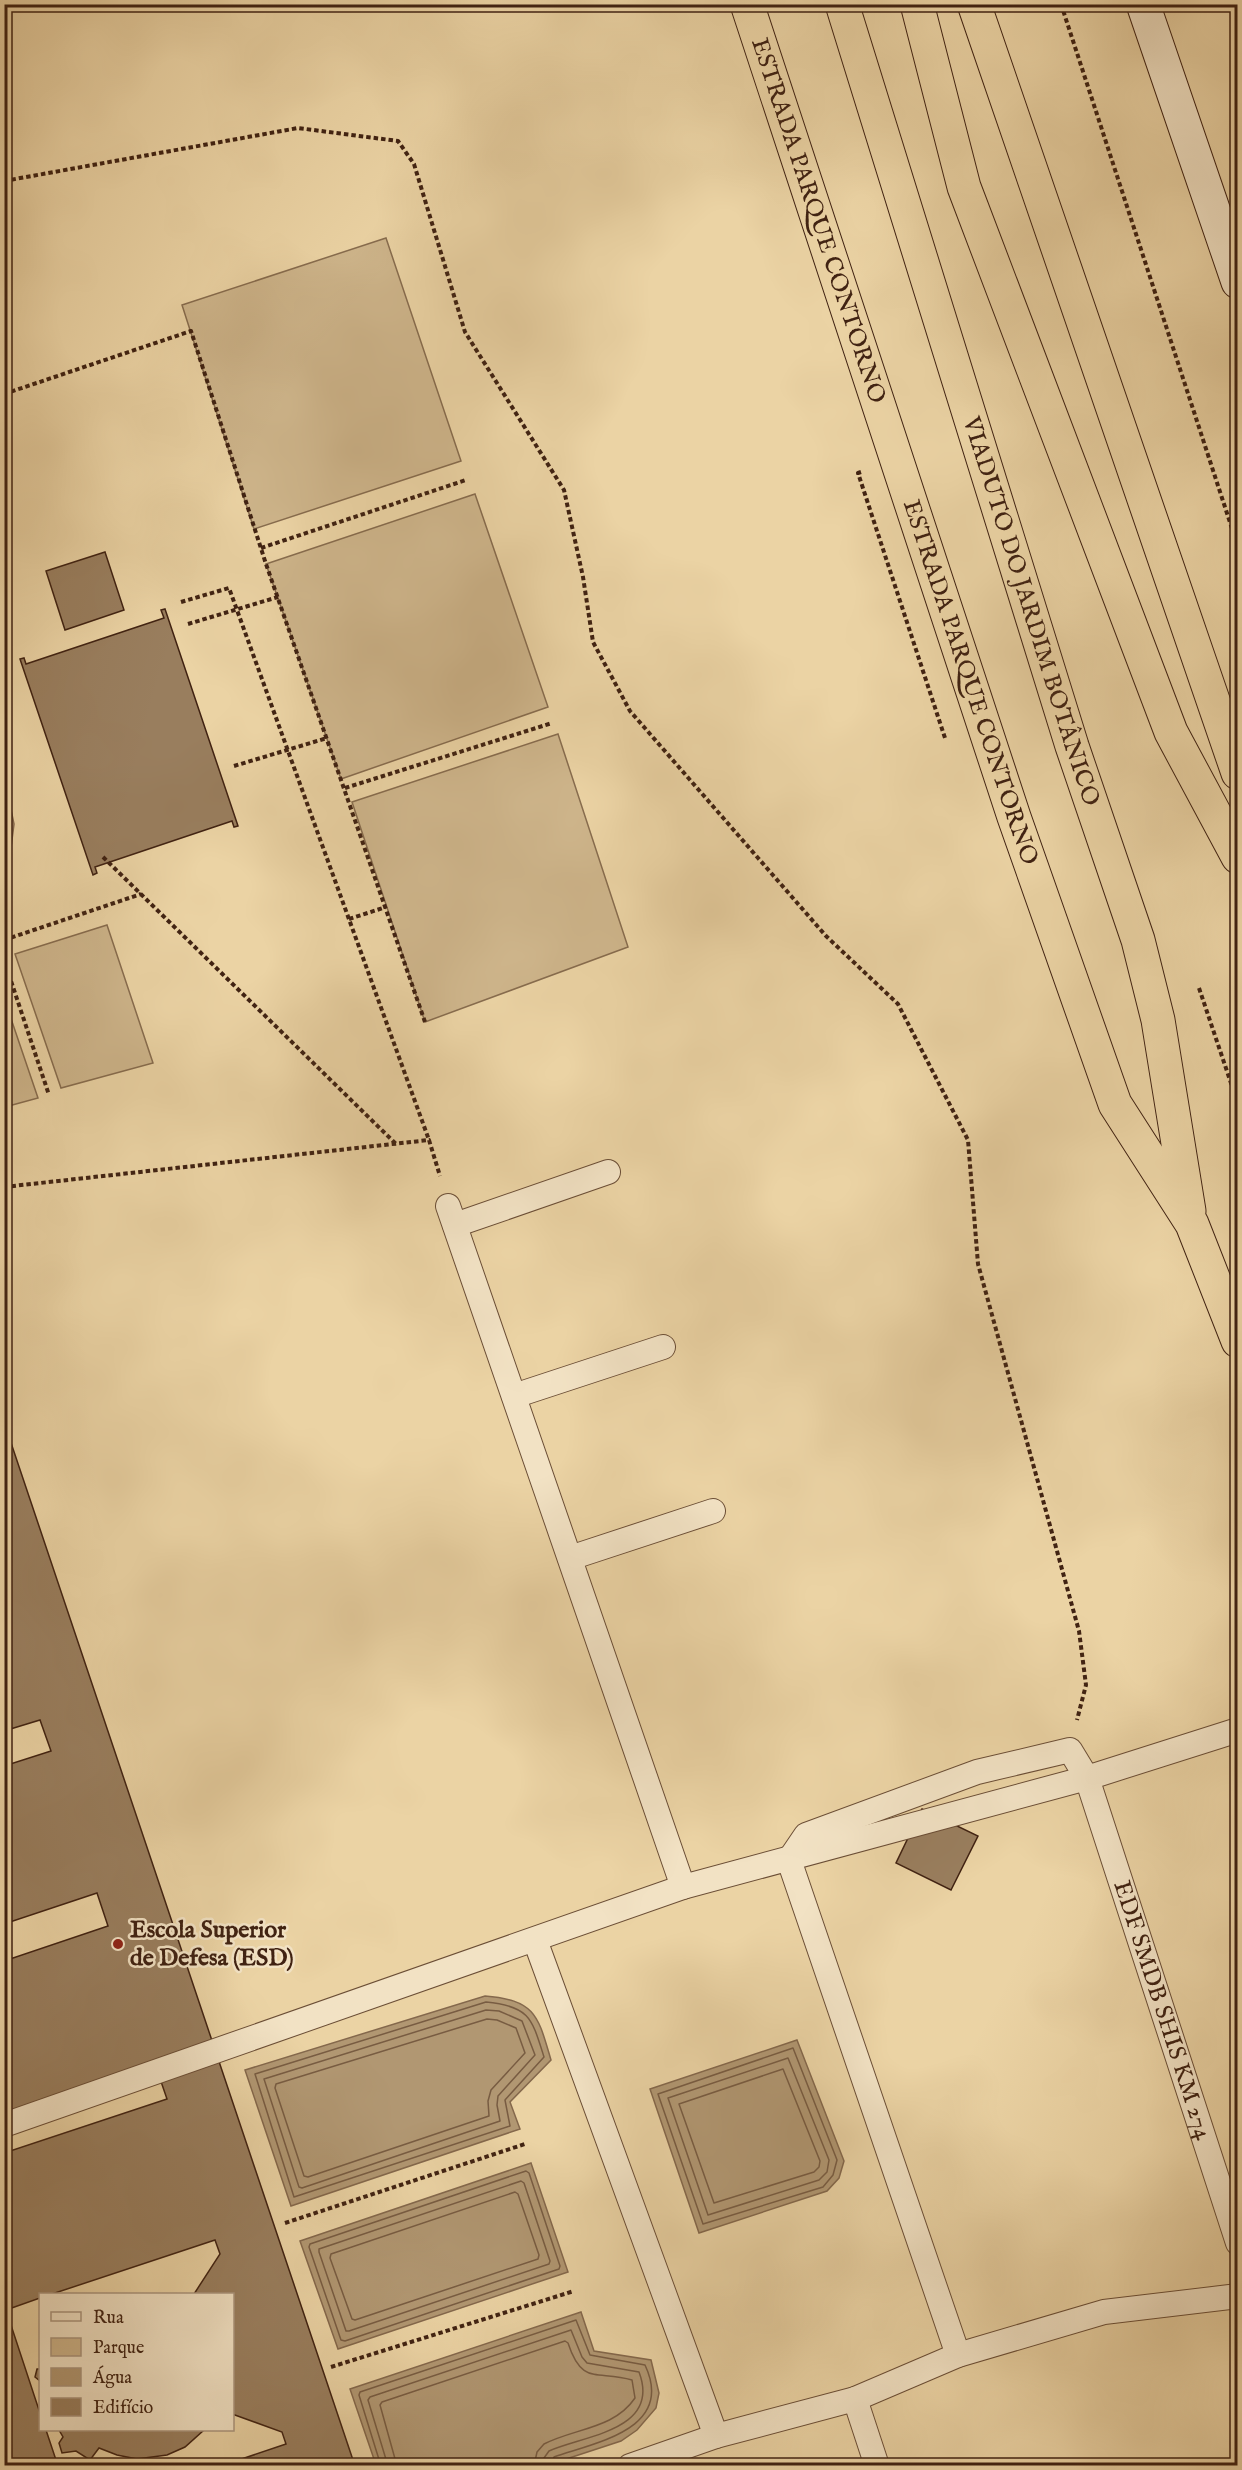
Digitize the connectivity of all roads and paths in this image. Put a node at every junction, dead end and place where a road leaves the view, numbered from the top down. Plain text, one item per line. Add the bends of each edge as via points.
1 (747, 4) edge
2 (842, 4) edge
3 (917, 4) edge
4 (974, 4) edge
5 (1061, 4) edge
6 (1143, 4) edge
7 (4, 181) edge
8 (1238, 282) edge
9 (4, 394) edge
10 (466, 480) dead end
11 (1238, 547) edge
12 (261, 548) junction
13 (278, 597) junction
14 (181, 602) dead end
15 (237, 609) junction
16 (188, 624) dead end
17 (552, 723) dead end
18 (327, 738) junction
19 (288, 750) junction
20 (234, 766) dead end
21 (1238, 773) edge
22 (345, 788) junction
23 (103, 857) dead end
24 (1238, 857) edge
25 (141, 894) junction
26 (386, 907) junction
27 (349, 919) junction
28 (4, 940) edge
29 (4, 960) edge
30 (1199, 988) dead end
31 (424, 1022) dead end
32 (49, 1095) dead end
33 (1238, 1104) edge
34 (429, 1140) junction
35 (397, 1144) junction
36 (608, 1172) dead end
37 (4, 1187) edge
38 (452, 1215) junction
39 (1192, 1224) junction
40 (1238, 1341) edge
41 (663, 1347) dead end
42 (514, 1396) junction
43 (713, 1511) dead end
44 (570, 1558) junction
45 (1238, 1730) edge
46 (1070, 1750) junction
47 (1087, 1778) junction
48 (789, 1860) junction
49 (683, 1887) junction
50 (535, 1940) junction
51 (4, 2125) edge
52 (525, 2144) dead end
53 (285, 2223) dead end
54 (1238, 2243) edge
55 (574, 2291) dead end
56 (1238, 2296) edge
57 (958, 2355) junction
58 (331, 2367) dead end
59 (855, 2399) junction
60 (716, 2436) junction
61 (630, 2466) edge
62 (877, 2466) edge

1 - 39 highway, ESTRADA PARQUE CONTORNO via 1014,817 1115,1104
2 - 39 highway, VIADUTO DO JARDIM BOTÂNICO via 1072,746 1138,940 1158,1020
3 - 24 highway via 964,188 1171,732
4 - 21 highway
5 - 11 path
6 - 8 street
7 - 46 path via 298,128 398,141 414,165 465,332 564,490 593,642 630,711 826,936 897,1004 968,1140 978,1264 1079,1630 1086,1685
9 - 12 path via 190,331
10 - 12 path
12 - 13 path
13 - 15 path
13 - 18 path
14 - 15 path via 229,588
15 - 16 path
15 - 19 path
17 - 22 path
18 - 19 path
18 - 22 path
19 - 20 path
19 - 27 path
22 - 26 path
23 - 25 path
25 - 28 path
25 - 35 path
26 - 27 path
26 - 31 path
27 - 34 path
29 - 32 path
30 - 33 path
34 - 35 path
34 - 38 path
35 - 37 path
36 - 38 lane
38 - 42 lane
39 - 40 highway, ESTRADA PARQUE CONTORNO
41 - 42 lane
42 - 44 lane
43 - 44 lane
44 - 49 lane
45 - 47 lane
46 - 47 lane, EDF SMDB SHIS KM 274
46 - 48 lane via 977,1772 806,1835
47 - 48 lane
47 - 54 lane, EDF SMDB SHIS KM 274
48 - 49 lane
48 - 57 lane
49 - 50 lane
50 - 51 lane
50 - 60 lane
52 - 53 path
55 - 58 path
56 - 57 lane via 1104,2312
57 - 59 lane
59 - 60 lane
59 - 62 lane
60 - 61 lane

